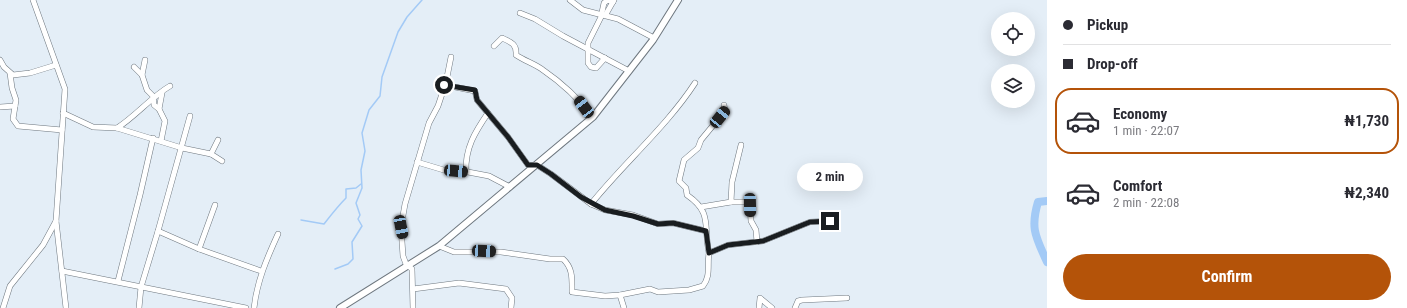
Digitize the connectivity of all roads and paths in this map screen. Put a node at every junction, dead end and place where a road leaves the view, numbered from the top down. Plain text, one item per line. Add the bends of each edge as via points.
1 (33, 0) edge
2 (570, 0) edge
3 (678, 0) edge
4 (614, 1) edge
5 (520, 13) dead end
6 (604, 14) junction
7 (654, 38) junction
8 (494, 46) dead end
9 (588, 50) junction
10 (451, 57) dead end
11 (605, 58) junction
12 (0, 60) edge
13 (145, 60) dead end
14 (56, 65) junction
15 (134, 66) dead end
16 (629, 71) junction
17 (10, 73) junction
18 (142, 75) junction
19 (695, 83) dead end
20 (444, 85) junction
21 (170, 86) dead end
22 (163, 92) junction
23 (153, 99) junction
24 (724, 105) dead end
25 (15, 106) junction
26 (0, 108) edge
27 (159, 109) junction
28 (63, 113) junction
29 (488, 113) junction
30 (190, 116) dead end
31 (594, 117) junction
32 (117, 128) junction
33 (62, 130) junction
34 (153, 138) junction
35 (218, 140) dead end
36 (161, 141) junction
37 (741, 145) dead end
38 (182, 148) junction
39 (211, 154) junction
40 (222, 161) dead end
41 (417, 162) junction
42 (537, 165) junction
43 (466, 172) junction
44 (510, 187) junction
45 (731, 202) junction
46 (591, 204) junction
47 (215, 205) dead end
48 (702, 207) junction
49 (830, 221) dead end
50 (56, 222) junction
51 (158, 231) junction
52 (706, 231) junction
53 (278, 234) dead end
54 (757, 242) junction
55 (439, 246) junction
56 (199, 249) junction
57 (709, 253) junction
58 (408, 265) junction
59 (62, 271) junction
60 (261, 271) junction
61 (118, 281) junction
62 (141, 286) junction
63 (413, 289) junction
64 (620, 295) junction
65 (847, 298) dead end
66 (3, 308) edge
67 (66, 308) edge
68 (139, 308) edge
69 (246, 308) edge
70 (254, 308) edge
71 (340, 308) edge
72 (414, 308) edge
73 (511, 308) edge
74 (624, 308) edge
75 (759, 308) edge
76 (772, 308) edge
77 (795, 308) edge

1 - 14 street
2 - 6 street via 583,10
3 - 7 street
4 - 6 street
5 - 9 street
6 - 7 street via 618,18
6 - 9 street via 588,43
7 - 16 street
8 - 31 street via 502,38 514,44 516,55 559,82
9 - 11 street
9 - 11 street via 588,63 591,67 596,68
10 - 20 street
11 - 16 street
12 - 17 street
13 - 18 street
14 - 17 street via 30,73
14 - 28 street via 65,89
15 - 18 street
16 - 31 street
17 - 25 street
18 - 23 street
19 - 46 street
20 - 29 street via 475,90 477,100
20 - 41 street
21 - 22 street
22 - 23 street
22 - 27 street
23 - 27 street via 154,105
23 - 32 street via 135,117
24 - 48 street via 725,111 701,140 698,148 684,160 680,172 679,181 686,188 686,195
25 - 26 street
25 - 33 street via 13,119 18,126
27 - 36 street via 165,121
28 - 32 street via 94,127
28 - 33 street
29 - 42 street via 528,165
29 - 43 street via 469,144 465,160
30 - 38 street
31 - 42 street
32 - 34 street
33 - 50 street
34 - 36 street
34 - 61 street
35 - 39 street
36 - 38 street
37 - 45 street via 732,182
38 - 39 street
38 - 51 street
39 - 40 street
41 - 43 street via 447,171
41 - 58 street via 401,227 403,256
42 - 44 street
42 - 46 street
43 - 44 street via 489,176
44 - 55 street
45 - 48 street
45 - 54 street via 746,202 750,205
46 - 52 street via 658,224 673,223
47 - 56 street
48 - 52 street
49 - 54 street via 810,222
50 - 59 street
50 - 66 street via 43,245 10,286
51 - 56 street
51 - 62 street
52 - 57 street
53 - 60 street
54 - 57 street via 728,245
55 - 58 street
55 - 64 street via 454,252 496,252 563,259 569,264 572,292
56 - 60 street
57 - 64 street via 709,277 704,286 689,290 658,292 650,289
58 - 63 street via 412,269
58 - 71 street
59 - 61 street
59 - 67 street
60 - 70 street
61 - 62 street
62 - 68 street
62 - 69 street
63 - 72 street
63 - 73 street via 459,283 506,289 512,298
64 - 74 street
65 - 77 street via 802,300 798,301
75 - 76 street via 760,298

